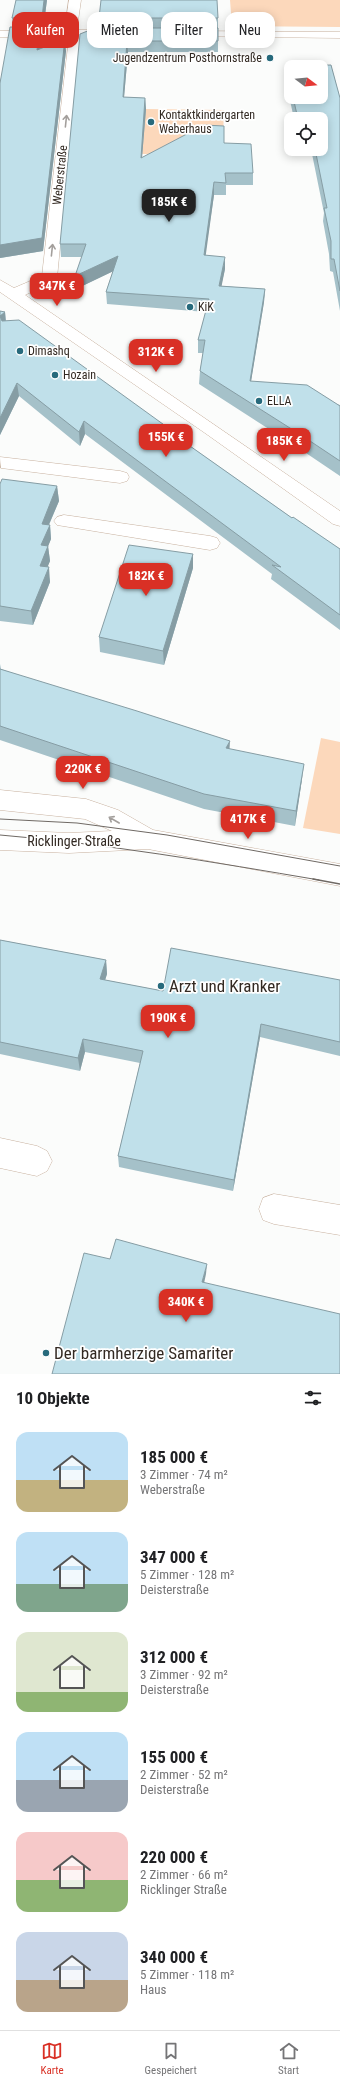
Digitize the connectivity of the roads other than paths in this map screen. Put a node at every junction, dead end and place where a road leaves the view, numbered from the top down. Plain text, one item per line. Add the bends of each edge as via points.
1 (75, 0) edge
2 (73, 12) edge
3 (0, 34) edge
4 (12, 34) edge
5 (217, 34) edge
6 (340, 35) edge
7 (74, 48) edge
8 (7, 290) edge
9 (0, 462) edge
10 (120, 477) dead end
11 (340, 520) edge
12 (64, 521) dead end
13 (210, 543) dead end
14 (0, 800) edge
15 (0, 840) edge
16 (148, 840) junction
17 (340, 875) edge
18 (0, 1153) edge
19 (37, 1161) dead end
20 (274, 1209) dead end
21 (340, 1220) edge

1 - 2 street, Weberstraße
3 - 4 street
5 - 6 street
8 -> 7 street, Weberstraße via 48,278 67,167
8 - 11 street via 37,318 211,429
9 - 10 street
12 - 13 street
16 -> 14 street, Ricklinger Straße via 108,816 86,809
15 - 16 street, Ricklinger Straße via 69,843
16 - 17 street, Ricklinger Straße
18 - 19 street
20 - 21 street

